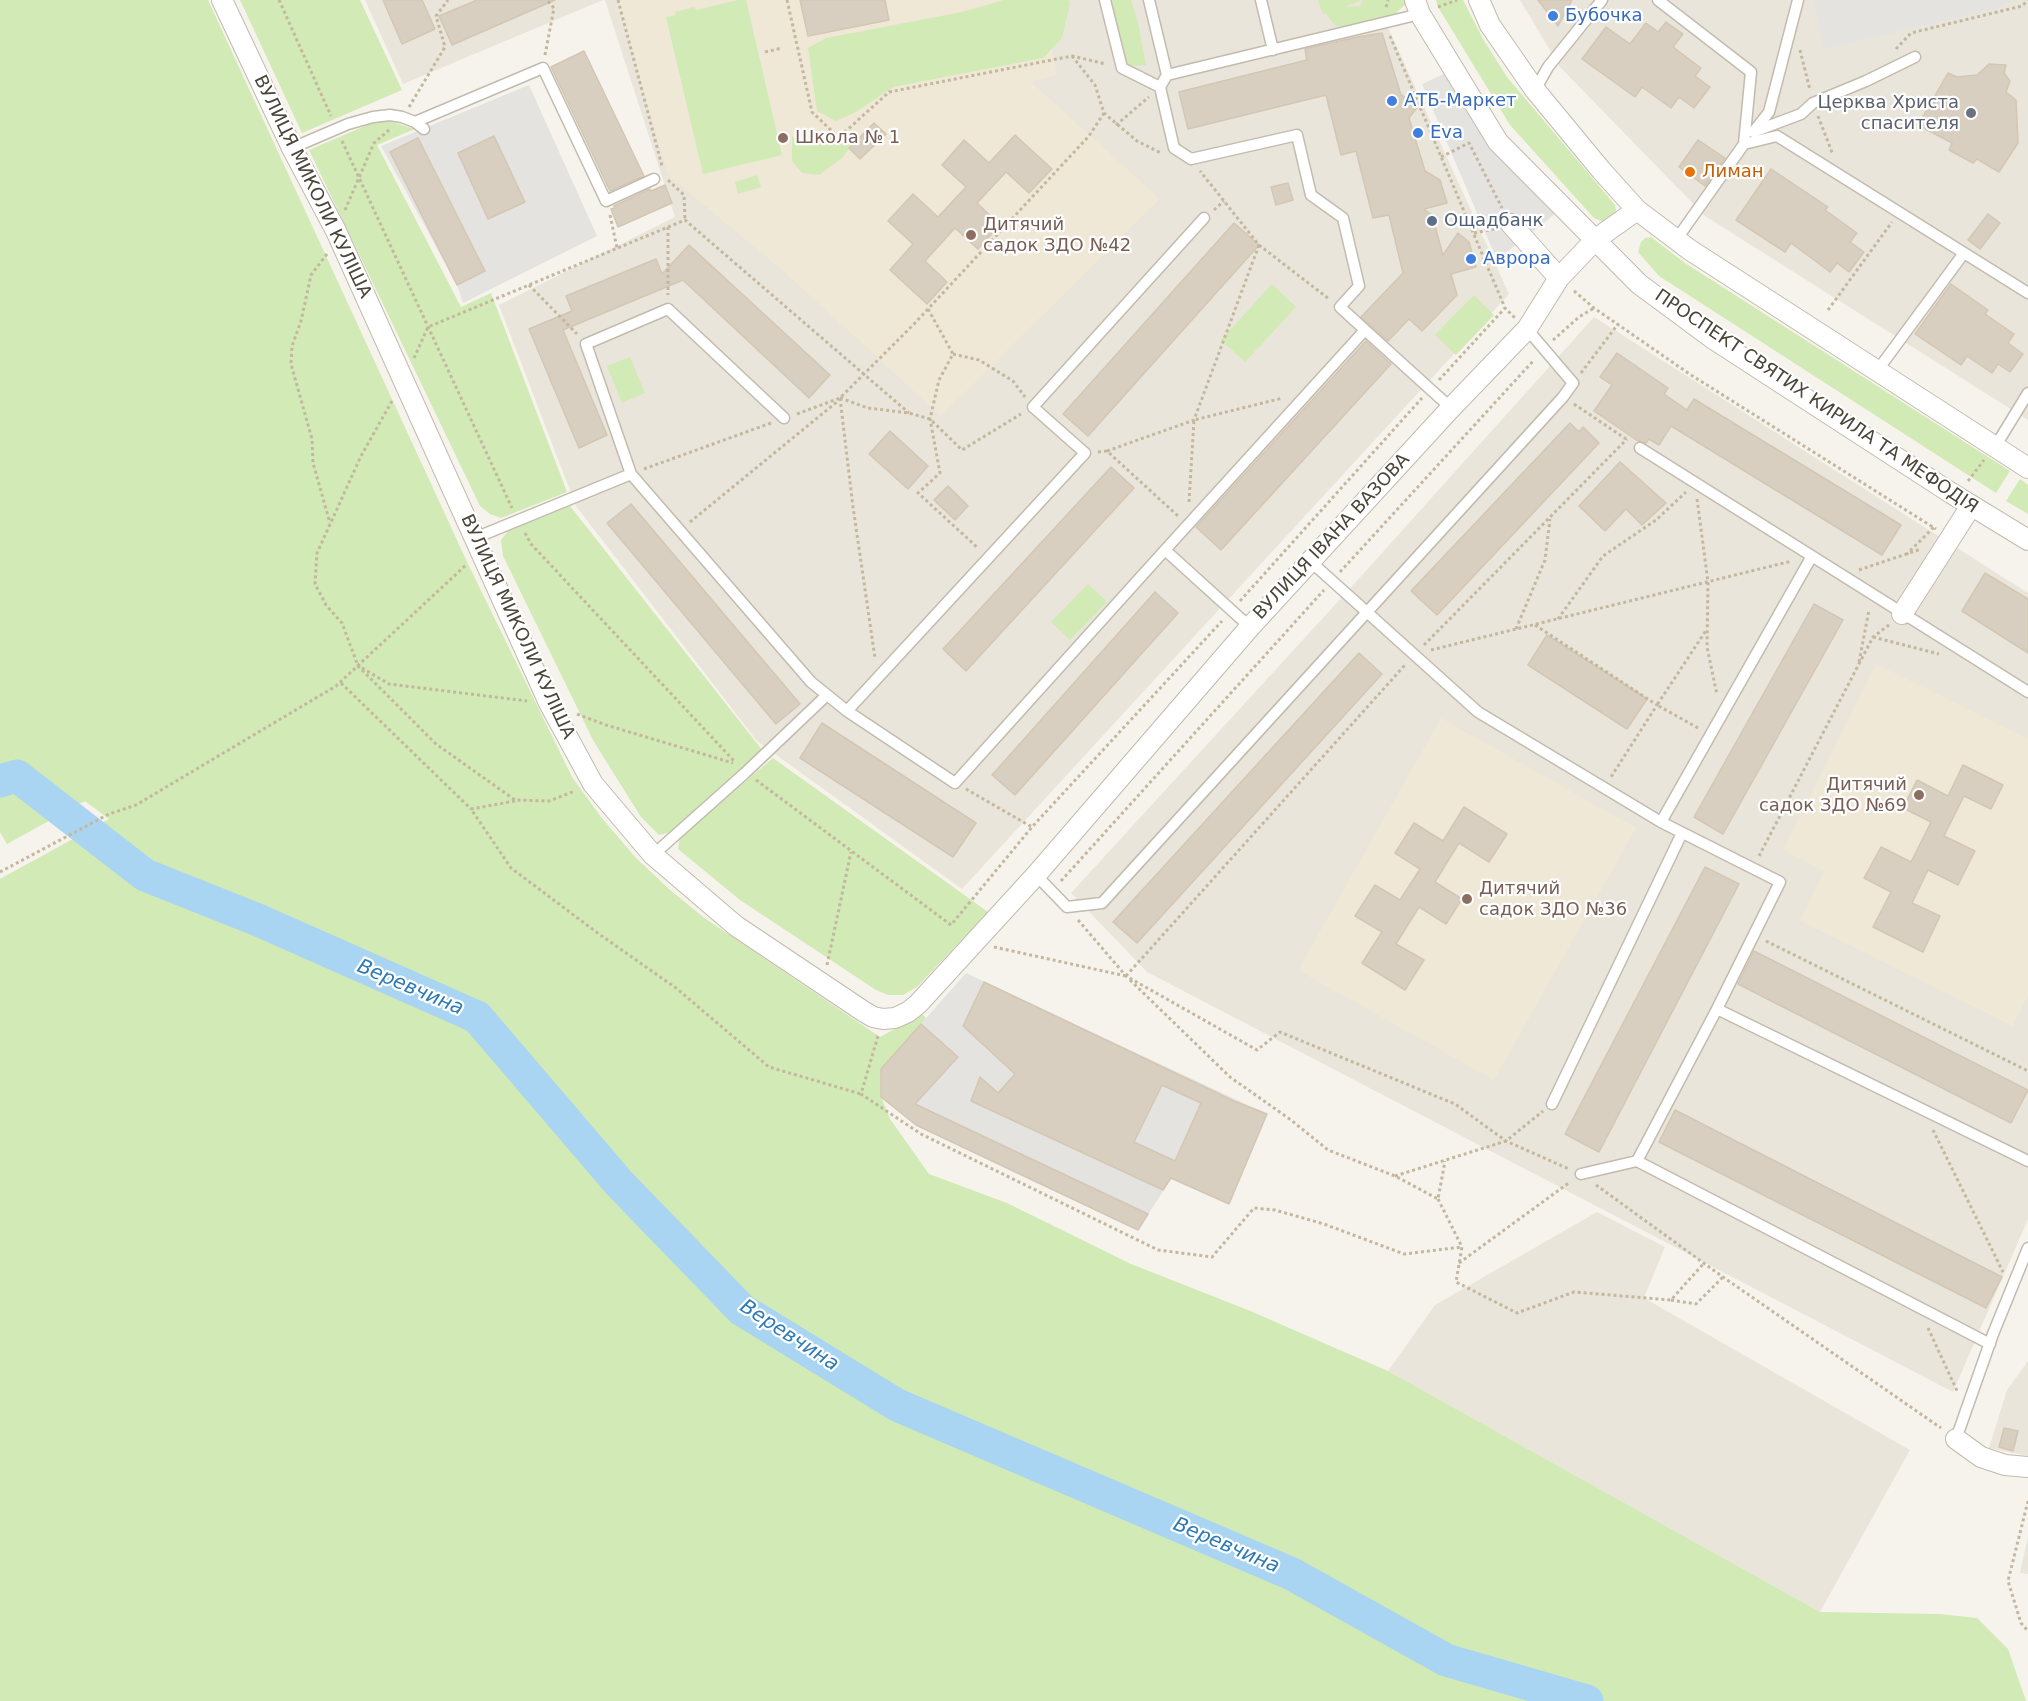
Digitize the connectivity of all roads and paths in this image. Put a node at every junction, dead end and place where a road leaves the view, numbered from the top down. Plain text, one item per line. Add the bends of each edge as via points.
1 (222, 0) edge
2 (279, 0) edge
3 (448, 0) edge
4 (547, 0) edge
5 (618, 0) edge
6 (787, 0) edge
7 (1105, 0) edge
8 (1149, 0) edge
9 (1261, 0) edge
10 (1479, 0) edge
11 (1602, 0) edge
12 (1658, 0) edge
13 (1798, 0) edge
14 (2028, 0) edge
15 (1417, 7) edge
16 (1384, 22) junction
17 (782, 48) dead end
18 (1896, 49) dead end
19 (1273, 50) junction
20 (765, 52) dead end
21 (1072, 57) junction
22 (1915, 57) dead end
23 (543, 68) junction
24 (1122, 68) junction
25 (1167, 75) junction
26 (1160, 87) junction
27 (1535, 90) junction
28 (1104, 113) junction
29 (402, 117) junction
30 (1116, 125) junction
31 (336, 129) junction
32 (1753, 132) junction
33 (1744, 144) junction
34 (292, 148) junction
35 (1441, 158) junction
36 (1191, 159) junction
37 (359, 178) junction
38 (654, 179) dead end
39 (606, 201) junction
40 (1637, 210) junction
41 (1899, 214) junction
42 (1204, 218) dead end
43 (685, 220) junction
44 (1511, 224) joint
45 (668, 227) junction
46 (336, 231) junction
47 (1596, 239) junction
48 (1676, 240) junction
49 (1259, 245) junction
50 (617, 248) junction
51 (1964, 253) junction
52 (1559, 278) junction
53 (529, 285) junction
54 (2028, 293) edge
55 (1340, 307) junction
56 (1505, 308) junction
57 (1594, 308) junction
58 (668, 309) junction
59 (927, 309) junction
60 (1828, 310) dead end
61 (1618, 324) junction
62 (428, 327) junction
63 (1527, 329) junction
64 (1365, 330) junction
65 (586, 344) junction
66 (1544, 349) junction
67 (952, 354) junction
68 (1877, 371) junction
69 (864, 374) junction
70 (403, 382) junction
71 (1573, 383) junction
72 (1430, 389) junction
73 (1309, 392) junction
74 (2028, 393) edge
75 (1563, 397) junction
76 (840, 398) junction
77 (1033, 407) junction
78 (1451, 408) junction
79 (909, 413) junction
80 (784, 418) junction
81 (930, 419) junction
82 (1194, 420) junction
83 (1627, 439) junction
84 (1995, 447) junction
85 (1640, 448) joint
86 (1107, 451) junction
87 (1085, 453) junction
88 (2028, 468) edge
89 (632, 474) junction
90 (1696, 483) junction
91 (1964, 501) junction
92 (1550, 517) junction
93 (518, 519) junction
94 (330, 524) junction
95 (1187, 525) junction
96 (1934, 527) junction
97 (679, 531) junction
98 (1949, 537) junction
99 (475, 538) junction
100 (2028, 540) edge
101 (1165, 550) junction
102 (1906, 555) junction
103 (484, 556) junction
104 (1812, 556) junction
105 (988, 558) junction
106 (1310, 561) junction
107 (1843, 576) junction
108 (1333, 580) junction
109 (1708, 582) junction
110 (1863, 603) dead end
111 (1231, 611) junction
112 (1367, 611) junction
113 (1902, 614) junction
114 (1558, 619) junction
115 (1535, 625) junction
116 (1250, 627) junction
117 (1516, 629) junction
118 (1707, 629) junction
119 (1874, 637) junction
120 (1953, 645) junction
121 (1415, 654) junction
122 (358, 666) junction
123 (1858, 667) junction
124 (878, 677) junction
125 (340, 682) junction
126 (2028, 692) edge
127 (827, 695) junction
128 (549, 703) junction
129 (1657, 705) junction
130 (847, 711) junction
131 (1721, 715) junction
132 (1710, 735) junction
133 (746, 773) junction
134 (955, 783) junction
135 (593, 784) junction
136 (1605, 788) junction
137 (520, 800) junction
138 (471, 809) junction
139 (1660, 822) junction
140 (1032, 827) junction
141 (1682, 833) junction
142 (851, 852) junction
143 (653, 855) junction
144 (1753, 868) junction
145 (0, 872) edge
146 (1036, 875) junction
147 (1051, 892) junction
148 (1067, 907) junction
149 (1754, 935) junction
150 (974, 943) junction
151 (1126, 976) junction
152 (822, 984) junction
153 (1717, 1009) junction
154 (883, 1019) junction
155 (2028, 1071) edge
156 (861, 1094) junction
157 (1552, 1104) joint
158 (1923, 1110) junction
159 (1506, 1141) junction
160 (1445, 1161) junction
161 (1636, 1161) junction
162 (2028, 1161) edge
163 (1581, 1174) junction
164 (1395, 1176) junction
165 (1437, 1199) junction
166 (1462, 1247) junction
167 (2028, 1248) edge
168 (1459, 1263) junction
169 (1704, 1263) junction
170 (1723, 1277) junction
171 (2012, 1289) junction
172 (1671, 1300) junction
173 (1919, 1307) junction
174 (1990, 1344) junction
175 (1961, 1400) dead end
176 (1956, 1439) junction
177 (2028, 1467) edge
178 (2028, 1501) edge
179 (2028, 1631) edge

1 - 34 street, ВУЛИЦЯ МИКОЛИ КУЛІША
2 - 31 path
3 - 29 path via 436,15 445,47
4 - 23 path via 554,8
5 - 43 path via 665,176 684,195
6 - 21 path via 812,112 835,135 846,131 889,92
7 - 24 lane
8 - 25 lane
9 - 19 lane
10 - 27 street via 1490,25
11 - 27 lane via 1548,67
12 - 33 lane via 1751,72
13 - 32 lane via 1769,112
14 - 18 path via 2022,6 1911,33
15 - 16 lane
15 - 47 street, ПРОСПЕКТ СВЯТИХ КИРИЛА ТА МЕФОДІЯ via 1498,142
16 - 19 lane
16 - 35 path
17 - 20 path
19 - 25 lane
21 - 24 path
21 - 28 path via 1095,84
22 - 32 lane via 1813,104 1801,114
23 - 29 lane via 419,125
23 - 39 lane
24 - 26 lane
25 - 26 lane
26 - 30 path
26 - 36 lane via 1174,148
27 - 40 street
28 - 30 path
28 - 59 path via 1089,136
29 - 31 lane via 373,117
29 - 37 path via 374,143
30 - 36 path via 1163,153
31 - 34 lane
31 - 37 path
32 - 33 lane
33 - 41 lane via 1777,136
33 - 48 lane
34 - 46 street, ВУЛИЦЯ МИКОЛИ КУЛІША
35 - 44 path via 1468,143
35 - 56 path
36 - 49 path
36 - 55 lane via 1297,135 1311,195 1343,218 1359,286
37 - 46 path
37 - 62 path
38 - 39 lane
39 - 50 path
40 - 47 street, ВУЛИЦЯ ІВАНА ВАЗОВА
40 - 48 street
41 - 51 lane
41 - 60 path
42 - 77 lane
43 - 45 path
43 - 69 path
44 - 52 street
45 - 50 path
45 - 58 path
46 - 70 street, ВУЛИЦЯ МИКОЛИ КУЛІША
46 - 94 path via 327,255 311,275 291,364
47 - 52 street, ВУЛИЦЯ ІВАНА ВАЗОВА
47 - 91 street, ПРОСПЕКТ СВЯТИХ КИРИЛА ТА МЕФОДІЯ via 1639,284 1712,338
48 - 68 street
49 - 55 path
49 - 82 path
50 - 53 path
51 - 54 lane
51 - 68 lane
52 - 57 path
52 - 63 street, ВУЛИЦЯ ІВАНА ВАЗОВА
53 - 62 path
53 - 65 path
55 - 64 lane
56 - 63 path
56 - 72 path
57 - 61 path
57 - 66 path
58 - 65 lane
58 - 80 lane
59 - 67 path
59 - 69 path
61 - 71 path
61 - 96 path via 1691,375
62 - 70 path
62 - 93 path
63 - 66 lane
63 - 78 street, ВУЛИЦЯ ІВАНА ВАЗОВА
64 - 72 lane
64 - 73 lane
65 - 89 lane
66 - 71 lane
66 - 108 path
67 - 77 path via 979,360 1012,381
67 - 81 path via 939,380
68 - 84 street
69 - 76 path
69 - 79 path
70 - 94 path via 361,456
70 - 99 street, ВУЛИЦЯ МИКОЛИ КУЛІША
71 - 75 lane
72 - 78 lane
72 - 111 path
73 - 82 path
73 - 95 lane
74 - 84 lane
75 - 83 path
75 - 112 lane
76 - 79 path via 868,408
76 - 80 path
76 - 97 path
76 - 124 path
77 - 81 path via 962,450
77 - 87 lane
78 - 106 street, ВУЛИЦЯ ІВАНА ВАЗОВА
79 - 81 path
80 - 89 path
81 - 105 path via 939,473 918,493
82 - 86 path
82 - 95 path
83 - 85 path
83 - 92 path
84 - 88 street
84 - 91 path
85 - 90 lane
86 - 87 path
86 - 95 path
87 - 105 lane
89 - 93 lane
89 - 97 lane
90 - 104 lane
90 - 109 path
90 - 114 path via 1656,520 1603,556
91 - 98 street
91 - 100 street, ПРОСПЕКТ СВЯТИХ КИРИЛА ТА МЕФОДІЯ
92 - 117 path via 1545,560
92 - 121 path
93 - 99 lane
93 - 128 path via 531,544 738,765 606,725
94 - 122 path via 317,553 315,584 342,623
95 - 101 lane
96 - 98 path
96 - 102 path
97 - 127 lane via 811,682
98 - 102 path
98 - 113 street
99 - 103 street, ВУЛИЦЯ МИКОЛИ КУЛІША
101 - 111 lane
101 - 134 lane
102 - 107 path
103 - 122 path via 464,566
103 - 128 street, ВУЛИЦЯ МИКОЛИ КУЛІША
104 - 107 lane
104 - 109 path
104 - 131 lane
105 - 124 lane
106 - 108 lane
106 - 116 street, ВУЛИЦЯ ІВАНА ВАЗОВА
107 - 113 lane
108 - 112 lane
108 - 147 path
109 - 114 path
109 - 118 path
110 - 123 path via 1870,611
111 - 116 lane
111 - 140 path
112 - 121 lane
112 - 148 lane via 1102,903
113 - 119 path
113 - 120 lane
114 - 115 path
115 - 117 path
115 - 129 path
116 - 146 street, ВУЛИЦЯ ІВАНА ВАЗОВА
117 - 121 path
118 - 129 path
118 - 131 path
119 - 120 path via 1938,654
119 - 123 path
120 - 126 lane
121 - 136 lane via 1478,712
121 - 151 path
122 - 125 path
122 - 128 path via 389,684
122 - 137 path via 436,744
123 - 144 path
124 - 130 lane
125 - 138 path
125 - 145 path via 136,805 109,814
127 - 130 lane
127 - 133 lane
128 - 135 street, ВУЛИЦЯ МИКОЛИ КУЛІША
129 - 132 path
129 - 136 path
130 - 134 lane
131 - 132 lane
132 - 139 lane
133 - 142 path
133 - 143 lane
134 - 140 path
135 - 137 path via 549,801
135 - 143 street, ВУЛИЦЯ МИКОЛИ КУЛІША
136 - 139 lane
137 - 138 path
138 - 156 path via 511,868 676,988 769,1066
139 - 141 lane
140 - 142 path via 951,925
141 - 144 lane
141 - 157 lane
142 - 152 path
143 - 152 street, ВУЛИЦЯ МИКОЛИ КУЛІША via 736,926
144 - 149 lane via 1780,882
146 - 147 lane
146 - 150 street
147 - 148 lane
148 - 151 path
149 - 153 lane
149 - 155 path
150 - 151 path
150 - 154 street via 918,1004 895,1018
151 - 159 path via 1257,1050 1280,1032 1455,1104
151 - 164 path via 1230,1077 1328,1150
152 - 154 street, ВУЛИЦЯ МИКОЛИ КУЛІША via 873,1017
153 - 158 lane
153 - 161 lane
154 - 156 path
156 - 166 path via 921,1134 1158,1250 1212,1257 1254,1208 1275,1209 1324,1224 1404,1254
157 - 159 path
158 - 162 lane
158 - 171 path
159 - 160 path
159 - 163 path
160 - 164 path
160 - 165 path
161 - 163 lane
161 - 173 lane
163 - 168 path
163 - 169 path
164 - 165 path
165 - 166 path
166 - 168 path
167 - 171 lane
168 - 172 path via 1456,1282 1517,1313 1574,1292
169 - 170 path
169 - 172 path
170 - 172 path via 1696,1304
170 - 176 path
171 - 174 lane
173 - 174 lane
173 - 175 path
174 - 176 lane
176 - 177 street via 1981,1457
178 - 179 path via 2008,1581 2021,1623

